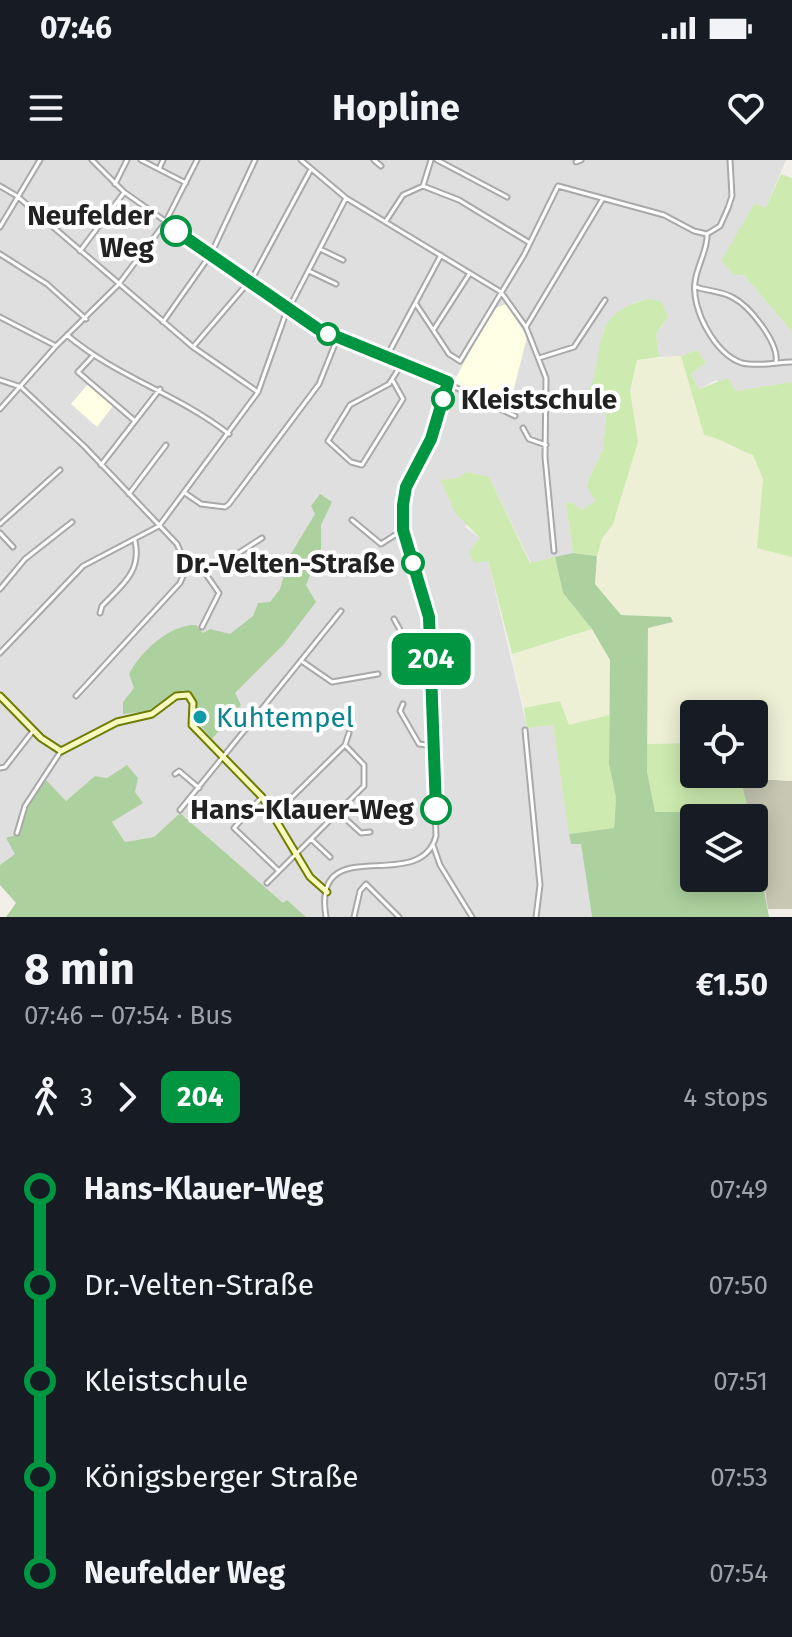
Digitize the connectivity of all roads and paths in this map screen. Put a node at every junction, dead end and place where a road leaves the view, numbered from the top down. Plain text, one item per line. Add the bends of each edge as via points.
1 (92, 160) edge
2 (127, 160) edge
3 (141, 160) edge
4 (163, 160) edge
5 (197, 160) edge
6 (255, 160) edge
7 (301, 160) edge
8 (374, 160) edge
9 (431, 160) edge
10 (437, 160) edge
11 (730, 160) edge
12 (38, 161) edge
13 (381, 166) dead end
14 (159, 169) junction
15 (311, 170) junction
16 (186, 183) junction
17 (115, 184) junction
18 (0, 186) edge
19 (423, 186) junction
20 (124, 192) junction
21 (17, 196) junction
22 (507, 197) dead end
23 (346, 198) junction
24 (602, 200) junction
25 (386, 222) junction
26 (165, 223) junction
27 (0, 227) edge
28 (707, 234) junction
29 (530, 243) junction
30 (320, 249) junction
31 (80, 251) junction
32 (0, 254) edge
33 (211, 254) junction
34 (441, 255) junction
35 (343, 260) dead end
36 (309, 271) junction
37 (470, 273) junction
38 (250, 281) junction
39 (336, 284) dead end
40 (118, 285) junction
41 (694, 287) junction
42 (501, 292) junction
43 (605, 300) dead end
44 (416, 304) junction
45 (289, 309) junction
46 (0, 317) edge
47 (87, 319) junction
48 (163, 322) junction
49 (526, 327) junction
50 (434, 329) junction
51 (67, 335) junction
52 (338, 338) junction
53 (56, 346) junction
54 (193, 347) junction
55 (92, 356) junction
56 (387, 356) junction
57 (539, 358) junction
58 (403, 362) junction
59 (776, 362) junction
60 (792, 362) edge
61 (0, 380) edge
62 (393, 381) junction
63 (448, 382) junction
64 (21, 387) junction
65 (160, 389) junction
66 (258, 392) junction
67 (0, 409) edge
68 (515, 416) dead end
69 (135, 421) junction
70 (523, 428) dead end
71 (229, 434) junction
72 (166, 445) dead end
73 (546, 445) junction
74 (101, 465) junction
75 (60, 470) dead end
76 (185, 493) junction
77 (129, 494) junction
78 (352, 520) dead end
79 (72, 522) dead end
80 (0, 524) edge
81 (159, 526) junction
82 (403, 530) junction
83 (0, 533) edge
84 (262, 538) dead end
85 (135, 541) junction
86 (13, 547) dead end
87 (554, 551) dead end
88 (187, 567) junction
89 (201, 567) junction
90 (0, 589) edge
91 (341, 611) dead end
92 (100, 613) dead end
93 (394, 619) dead end
94 (202, 627) dead end
95 (0, 653) edge
96 (431, 657) junction
97 (303, 662) junction
98 (378, 674) dead end
99 (0, 696) edge
100 (76, 696) dead end
101 (403, 704) dead end
102 (525, 730) dead end
103 (33, 731) junction
104 (349, 733) dead end
105 (345, 745) junction
106 (433, 746) junction
107 (61, 751) junction
108 (224, 758) junction
109 (0, 768) edge
110 (175, 774) dead end
111 (199, 788) junction
112 (262, 797) junction
113 (180, 810) dead end
114 (338, 812) junction
115 (275, 814) junction
116 (370, 832) dead end
117 (17, 833) dead end
118 (311, 839) junction
119 (433, 845) junction
120 (297, 854) junction
121 (330, 857) dead end
122 (279, 871) junction
123 (267, 883) dead end
124 (327, 892) junction
125 (326, 917) edge
126 (354, 917) edge
127 (399, 917) edge
128 (472, 917) edge
129 (536, 917) edge

1 - 17 street
2 - 17 street
3 - 14 street
4 - 14 street
5 - 16 street
6 - 33 street
7 - 15 street
8 - 13 street
9 - 19 street
10 - 22 street
11 - 28 street via 728,208 720,226
12 - 21 street
14 - 16 street
15 - 23 street
15 - 38 street
16 - 26 street
17 - 20 street
18 - 21 street
19 - 25 street via 403,195
19 - 29 street via 459,200
20 - 26 street
20 - 31 street
21 - 27 street
21 - 31 street
23 - 25 street
23 - 30 street
24 - 28 street via 664,215
24 - 29 street via 558,186
24 - 49 street
25 - 34 street
26 - 33 street
26 - 40 street
28 - 41 street
29 - 42 street
30 - 35 street
30 - 36 street
31 - 40 street
32 - 47 street via 47,284
33 - 38 street
33 - 48 street
34 - 37 street
34 - 44 street
36 - 39 street
36 - 45 street
37 - 42 street
37 - 50 street
38 - 45 street
38 - 54 street
40 - 47 street
40 - 48 street
41 - 59 street via 740,302 774,345
41 - 59 street via 703,320 728,354 745,363
42 - 49 street
42 - 50 street via 460,361 452,358
43 - 57 street via 574,347
44 - 50 street
44 - 56 street
45 - 52 street
45 - 66 street
46 - 53 street
47 - 51 street
48 - 54 street
49 - 57 street
51 - 53 street
51 - 55 street
52 - 56 street
52 - 76 street via 319,384 229,504 201,504
53 - 64 street
54 - 66 street
55 - 65 street
55 - 69 street via 78,372
56 - 58 street
57 - 73 street via 548,402
58 - 62 street
58 - 63 street
59 - 60 street
61 - 64 street
62 - 62 street via 403,399 362,465 351,462 328,441 354,402
63 - 68 street
63 - 82 street via 431,439 406,487
64 - 67 street
64 - 74 street
65 - 69 street
65 - 71 street
66 - 71 street
69 - 74 street
70 - 73 street via 529,439
71 - 76 street
72 - 77 street
73 - 87 street
74 - 77 street
75 - 80 street
76 - 81 street
77 - 81 street
78 - 82 street via 381,544
79 - 90 street via 25,559
81 - 85 street
81 - 88 street via 177,544
82 - 96 street via 426,603
83 - 86 street
84 - 89 street via 223,563
85 - 92 street via 134,570
85 - 95 street via 83,566
88 - 89 street
88 - 100 street via 180,583
89 - 94 street via 219,593
91 - 97 street
93 - 96 street via 413,653
96 - 106 street
97 - 98 street via 332,682
97 - 108 street
99 - 103 street
101 - 106 street via 400,711 419,744
102 - 129 street via 540,885
103 - 107 street
103 - 109 street
104 - 105 street
105 - 114 street via 364,765 366,779
105 - 115 street
106 - 119 street
107 - 108 street via 117,722 152,714 182,694 192,700 192,725
107 - 117 street via 25,806
108 - 111 street
108 - 112 street
110 - 111 street via 179,771
111 - 113 street
112 - 115 street
112 - 122 street via 234,828
114 - 116 street via 361,833
114 - 118 street
115 - 120 street
118 - 120 street
118 - 121 street
119 - 124 street via 414,863 347,868
119 - 128 street
120 - 122 street
120 - 124 street
122 - 123 street
124 - 125 street
126 - 127 street via 366,884

